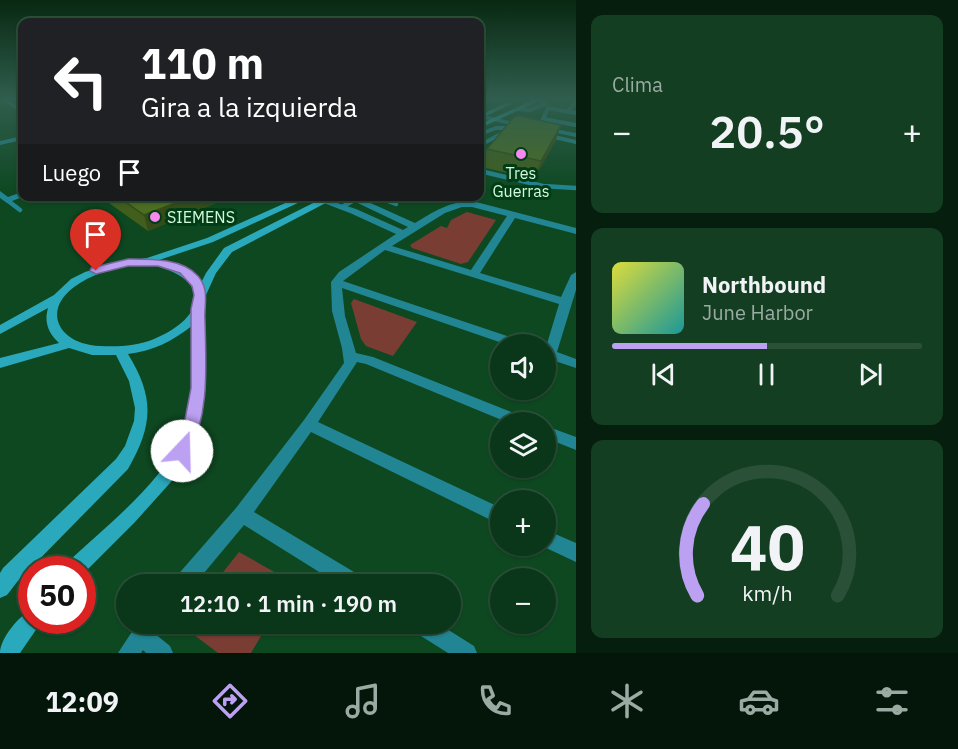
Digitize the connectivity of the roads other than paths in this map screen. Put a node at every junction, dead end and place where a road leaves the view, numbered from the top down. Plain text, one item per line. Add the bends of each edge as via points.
1 (506, 130) edge
2 (540, 130) edge
3 (540, 134) edge
4 (576, 135) edge
5 (18, 140) edge
6 (484, 142) edge
7 (576, 142) edge
8 (0, 143) edge
9 (484, 172) edge
10 (576, 188) edge
11 (4, 197) edge
12 (298, 201) edge
13 (349, 201) edge
14 (362, 201) edge
15 (388, 201) edge
16 (325, 202) joint
17 (396, 204) dead end
18 (342, 207) junction
19 (20, 210) dead end
20 (512, 214) junction
21 (416, 227) junction
22 (576, 231) edge
23 (403, 234) junction
24 (385, 247) junction
25 (145, 261) junction
26 (474, 274) junction
27 (576, 275) edge
28 (336, 282) junction
29 (58, 297) junction
30 (199, 302) junction
31 (565, 302) junction
32 (0, 330) edge
33 (490, 334) edge
34 (555, 334) edge
35 (70, 344) junction
36 (120, 351) junction
37 (351, 357) junction
38 (556, 357) edge
39 (0, 363) edge
40 (576, 364) edge
41 (497, 412) edge
42 (309, 424) junction
43 (556, 436) edge
44 (576, 444) edge
45 (490, 512) edge
46 (242, 514) junction
47 (556, 544) edge
48 (576, 554) edge
49 (88, 556) edge
50 (191, 574) edge
51 (339, 574) edge
52 (0, 588) edge
53 (21, 634) edge
54 (141, 634) edge
55 (149, 634) edge
56 (436, 634) edge
57 (7, 653) edge
58 (128, 653) edge
59 (163, 653) edge
60 (467, 653) edge

1 - 6 lane
2 - 4 street
3 - 7 lane
5 - 8 street
9 - 10 lane via 543,186
11 - 19 lane
12 - 25 main road via 210,240
13 - 18 lane
14 - 21 street
15 - 17 lane
16 - 18 street
16 - 30 main road via 228,250 211,273
18 - 23 street
20 - 21 street via 461,204
20 - 22 street
20 - 26 street
21 - 23 street
23 - 24 street
24 - 26 street
24 - 28 street
25 - 29 main road via 96,271 68,286
25 - 30 main road via 184,271 193,278
26 - 31 street
27 - 31 street
28 - 33 street
28 - 37 street via 340,321
29 - 32 main road
29 - 35 main road via 51,322
30 - 36 main road via 185,325 163,340
30 - 49 main road via 199,388 191,430 182,451 157,487
31 - 34 street
35 - 36 main road via 93,351
35 - 39 main road
36 - 52 main road via 138,382 143,406 134,446 115,471
37 - 41 street via 368,360
37 - 42 street
38 - 40 street
42 - 45 street
42 - 46 street
43 - 44 street
46 - 50 street
46 - 51 street
47 - 48 street
53 - 57 main road
54 - 58 street
55 - 59 street
56 - 60 street

